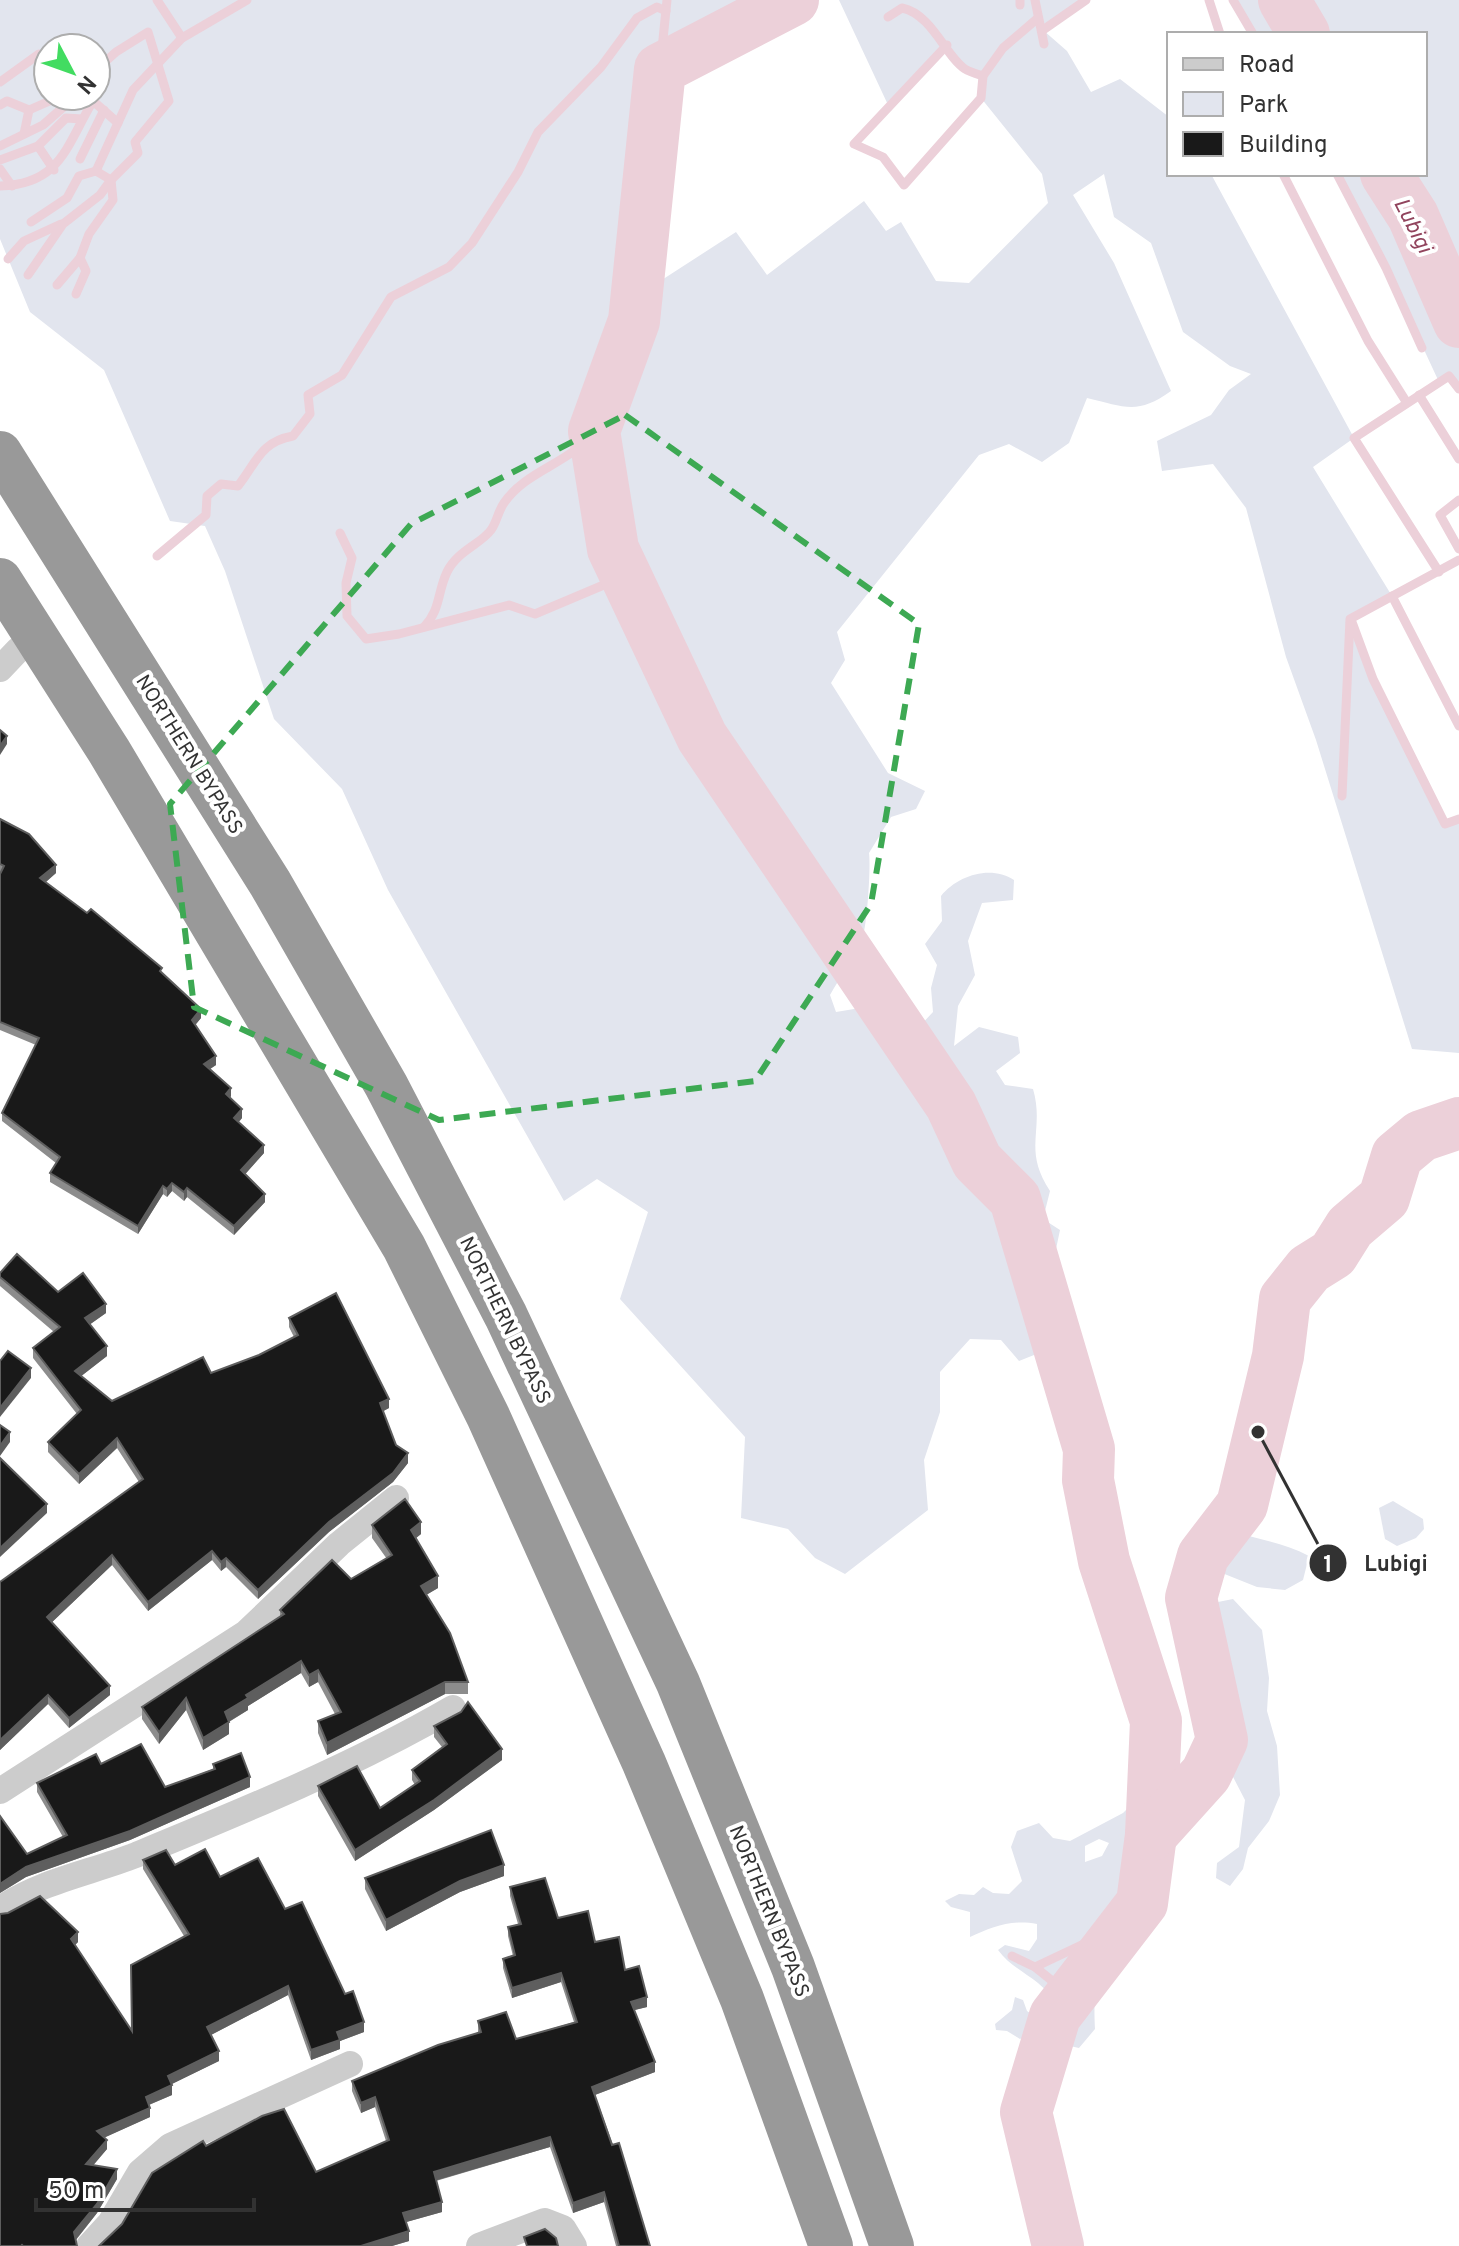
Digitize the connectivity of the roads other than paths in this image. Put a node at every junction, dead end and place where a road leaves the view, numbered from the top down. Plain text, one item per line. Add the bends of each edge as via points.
1 (0, 453) edge
2 (0, 580) edge
3 (396, 1498) dead end
4 (453, 1708) dead end
5 (0, 1791) edge
6 (0, 1909) edge
7 (793, 1967) junction
8 (742, 1999) junction
9 (350, 2064) dead end
10 (89, 2246) edge
11 (479, 2246) edge
12 (574, 2246) edge
13 (800, 2246) edge
14 (831, 2246) edge
15 (892, 2246) edge
16 (904, 2246) edge

1 - 7 highway, NORTHERN BYPASS via 262,870 386,1085 506,1316 678,1683
2 - 8 highway via 109,751 404,1247 579,1616
3 - 5 street via 246,1633
4 - 6 street via 341,1766 114,1863 36,1888
7 - 15 highway, NORTHERN BYPASS
7 - 16 highway
8 - 13 highway
8 - 14 highway
9 - 10 street via 170,2146 140,2172 110,2223
11 - 12 street via 545,2221 563,2228

